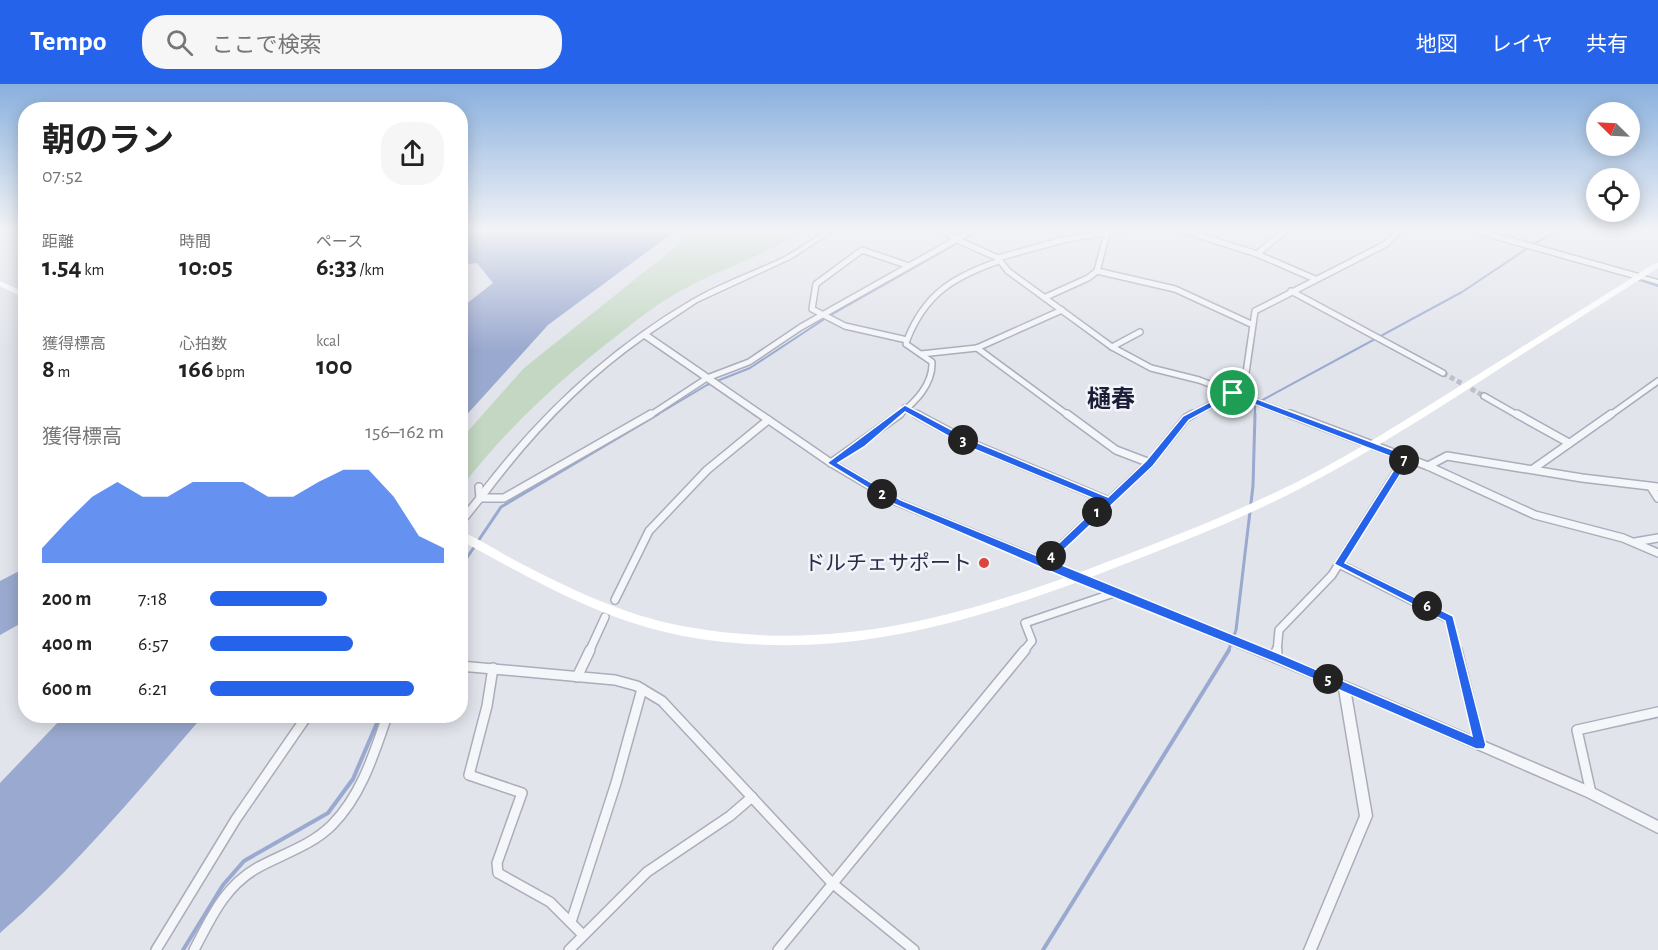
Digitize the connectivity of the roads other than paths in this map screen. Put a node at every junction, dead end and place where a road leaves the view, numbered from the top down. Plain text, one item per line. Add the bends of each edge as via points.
1 (763, 269) edge
2 (836, 269) edge
3 (903, 269) edge
4 (974, 269) edge
5 (1006, 269) edge
6 (1293, 269) edge
7 (1334, 269) edge
8 (1613, 269) edge
9 (1651, 269) edge
10 (1097, 271) joint
11 (1640, 277) junction
12 (1315, 279) junction
13 (1658, 282) edge
14 (0, 283) edge
15 (1292, 291) junction
16 (18, 293) edge
17 (1046, 297) junction
18 (1062, 310) junction
19 (821, 316) junction
20 (1251, 324) junction
21 (1140, 332) dead end
22 (645, 335) junction
23 (907, 340) junction
24 (1112, 347) junction
25 (977, 348) junction
26 (921, 354) junction
27 (1443, 373) tunnel mouth
28 (707, 378) junction
29 (1658, 381) edge
30 (1233, 393) junction
31 (1484, 396) tunnel mouth
32 (905, 408) junction
33 (768, 420) junction
34 (1569, 443) junction
35 (1372, 446) junction
36 (1405, 459) junction
37 (831, 463) junction
38 (1150, 464) junction
39 (1428, 466) junction
40 (1533, 469) junction
41 (479, 487) dead end
42 (1654, 487) edge
43 (480, 498) junction
44 (1658, 498) edge
45 (1109, 501) junction
46 (468, 513) edge
47 (1658, 538) edge
48 (468, 539) edge
49 (1635, 542) junction
50 (1658, 553) edge
51 (1044, 562) junction
52 (1339, 564) junction
53 (1077, 578) junction
54 (1114, 593) junction
55 (615, 600) dead end
56 (605, 617) dead end
57 (1276, 657) junction
58 (468, 667) edge
59 (493, 669) junction
60 (577, 677) junction
61 (1344, 686) junction
62 (642, 688) junction
63 (1658, 712) edge
64 (302, 723) edge
65 (385, 723) edge
66 (1480, 745) junction
67 (1591, 793) junction
68 (752, 797) junction
69 (1658, 827) edge
70 (832, 883) junction
71 (571, 922) junction
72 (583, 935) junction
73 (156, 950) edge
74 (194, 950) edge
75 (569, 950) edge
76 (778, 950) edge
77 (914, 950) edge
78 (1310, 950) edge

1 - 22 street via 695,302
2 - 19 street via 816,284 812,309
3 - 19 street
4 - 23 street via 952,281 922,309
5 - 17 street
6 - 12 street
7 - 12 street
8 - 11 street
9 - 11 main road
10 - 17 street
10 - 20 street via 1175,289
11 - 13 street
11 - 35 main road
12 - 15 street
14 - 16 main road
15 - 20 street via 1255,311
15 - 27 street
17 - 18 street
18 - 24 street
18 - 25 street
19 - 23 street via 843,326
19 - 28 street via 749,362
20 - 30 street via 1245,380
21 - 24 street
22 - 28 street
22 - 43 street via 563,403 502,467
23 - 26 street via 906,344
24 - 30 street via 1151,368
25 - 26 street
25 - 38 street via 1116,450
26 - 32 street via 932,362 933,374
28 - 33 street
28 - 43 street via 666,406 504,498
29 - 34 street
30 - 35 street
30 - 38 street via 1186,418
31 - 34 street
32 - 37 street via 861,445
32 - 45 street via 968,442
33 - 37 street
33 - 55 street via 707,470 649,531
34 - 40 street
35 - 36 street
35 - 53 main road via 1228,519
36 - 39 street
36 - 52 street
37 - 51 street via 897,502
38 - 45 street
39 - 40 street via 1447,456
39 - 49 street via 1535,515
40 - 42 street
41 - 43 street
42 - 44 street
43 - 46 street
45 - 51 street
47 - 49 street
48 - 53 main road via 569,592 643,622 719,638 782,643 840,641 951,621
49 - 50 street
51 - 53 street
52 - 57 street via 1279,630
52 - 66 street via 1449,619
53 - 54 street
54 - 57 street
54 - 70 street via 1026,623 1032,641
56 - 60 street
57 - 61 street
58 - 59 street
59 - 60 street
59 - 71 street via 469,775 522,793 497,863 498,873 550,902
60 - 62 street via 615,680
61 - 66 street
61 - 78 street via 1366,816
62 - 68 street via 662,701
62 - 71 street
63 - 67 street via 1577,730
64 - 73 street via 236,819
65 - 74 street via 374,753 338,817 319,836 236,882
66 - 67 street
67 - 69 street
68 - 70 street
68 - 72 street via 647,872
70 - 76 street
70 - 77 street
71 - 72 street
72 - 75 street

